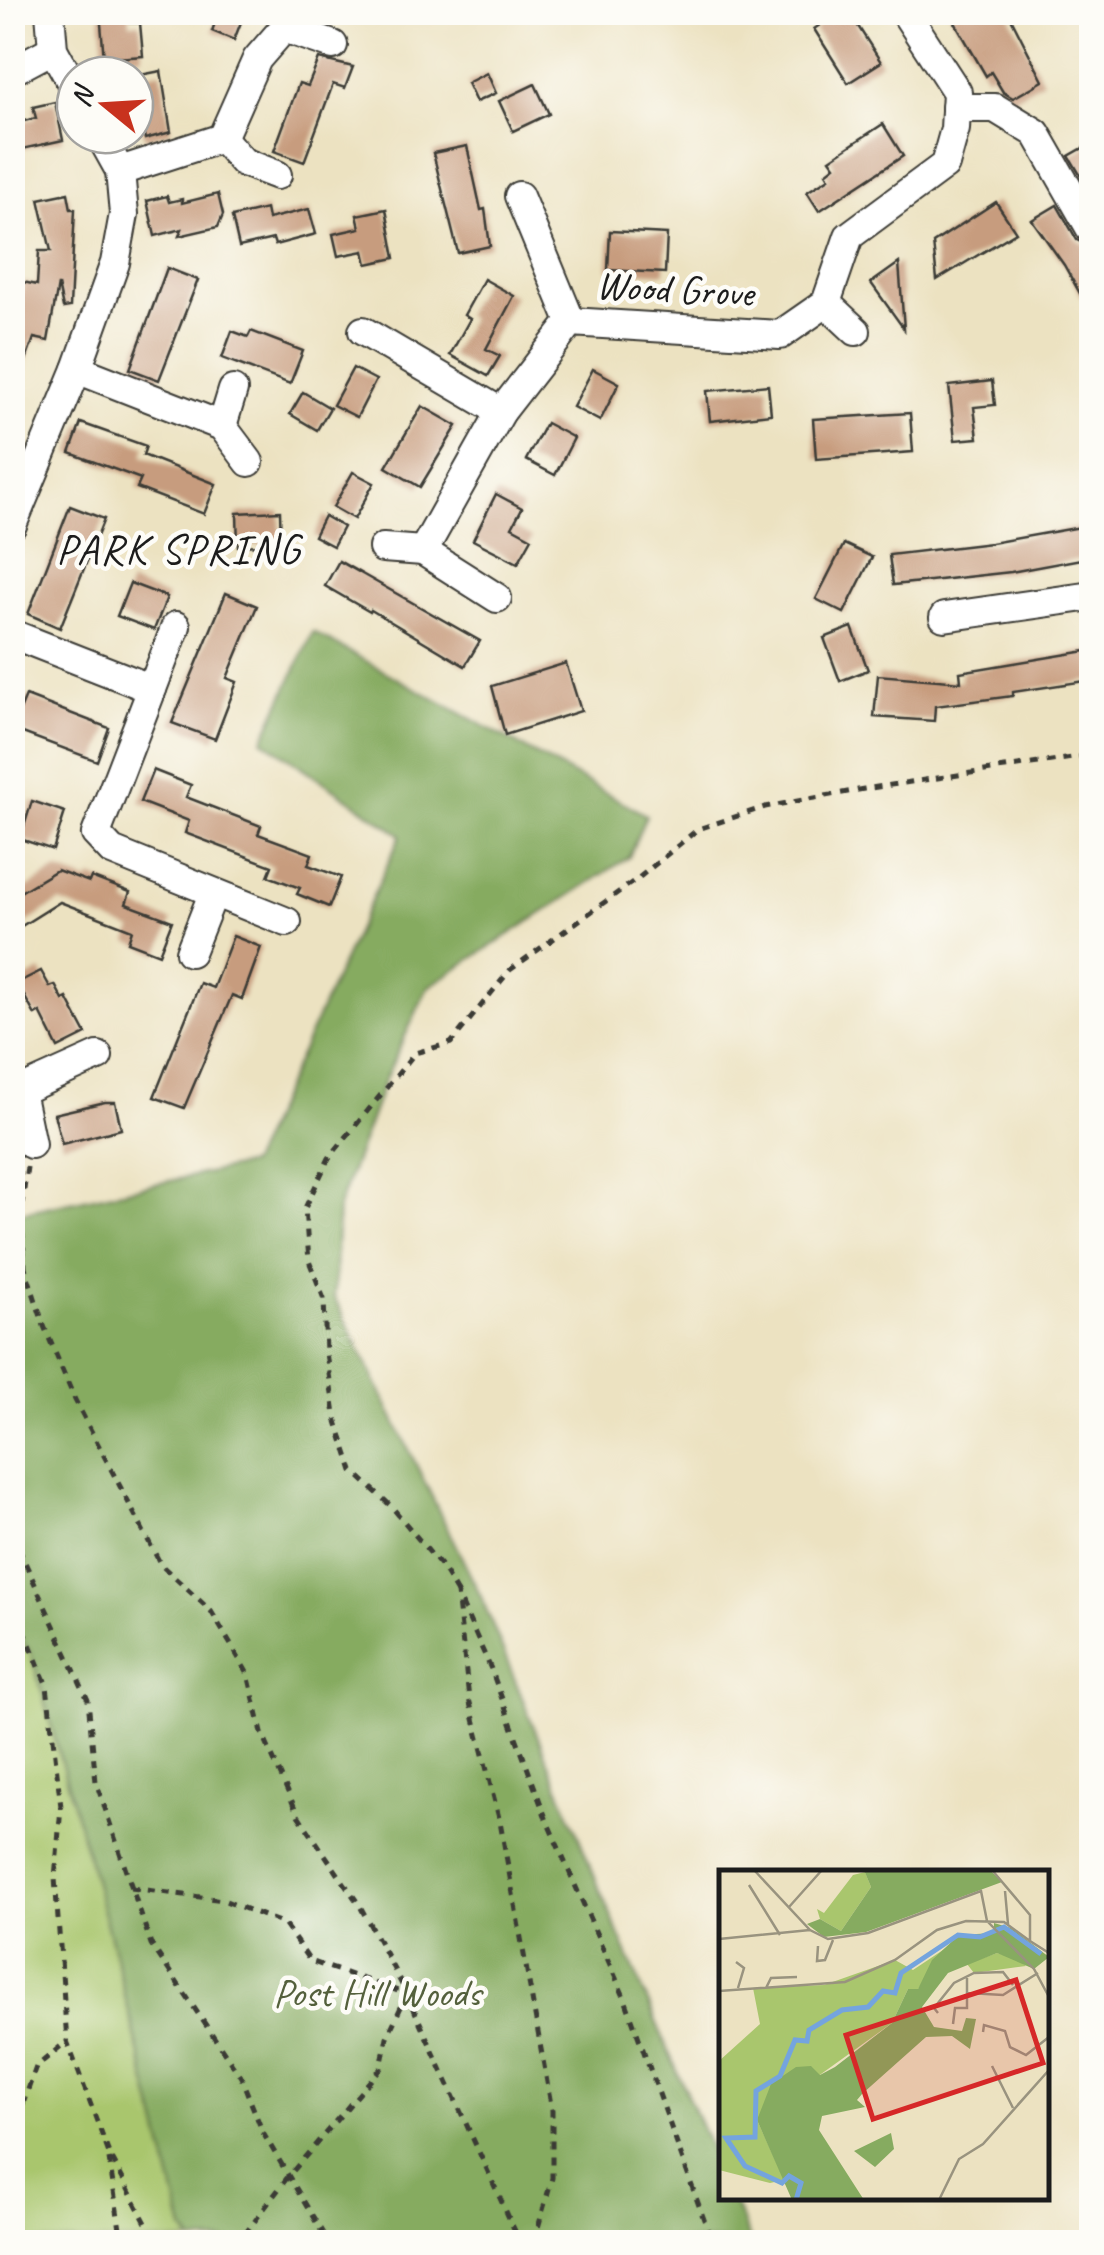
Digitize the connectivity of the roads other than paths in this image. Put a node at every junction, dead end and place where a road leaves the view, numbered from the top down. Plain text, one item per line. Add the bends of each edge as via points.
1 (50, 12) edge
2 (905, 12) edge
3 (284, 20) edge
4 (333, 46) dead end
5 (53, 49) junction
6 (56, 55) edge
7 (12, 71) edge
8 (956, 108) junction
9 (222, 138) junction
10 (111, 155) edge
11 (120, 171) junction
12 (278, 175) dead end
13 (519, 196) dead end
14 (1092, 230) edge
15 (826, 303) junction
16 (570, 322) junction
17 (363, 331) dead end
18 (856, 331) dead end
19 (77, 369) junction
20 (234, 390) dead end
21 (501, 412) junction
22 (222, 426) junction
23 (250, 462) dead end
24 (12, 526) edge
25 (383, 548) dead end
26 (422, 551) junction
27 (1092, 596) edge
28 (497, 598) dead end
29 (944, 617) dead end
30 (176, 626) dead end
31 (12, 634) edge
32 (152, 689) junction
33 (214, 894) junction
34 (287, 922) dead end
35 (190, 952) dead end
36 (98, 1056) dead end
37 (16, 1086) edge
38 (31, 1144) road end

1 - 5 street
2 - 8 street via 957,92
3 - 4 street
3 - 9 street via 257,59
5 - 6 street
5 - 7 street
8 - 14 street via 995,108 1036,133
8 - 15 street via 945,165 849,236
9 - 11 street
9 - 12 street via 243,162
10 - 11 street
11 - 19 street via 124,214 116,263
13 - 16 street, Wood Grove
15 - 16 street, Wood Grove via 780,334
15 - 18 street
16 - 21 street, Wood Grove
17 - 21 street
19 - 22 street
19 - 24 street
20 - 22 street
21 - 26 street, Wood Grove
22 - 23 street
25 - 26 street
26 - 28 street
27 - 29 street
30 - 32 street
31 - 32 street
32 - 33 street via 96,834 112,851
33 - 34 street
33 - 35 street
36 - 37 street
37 - 38 street

